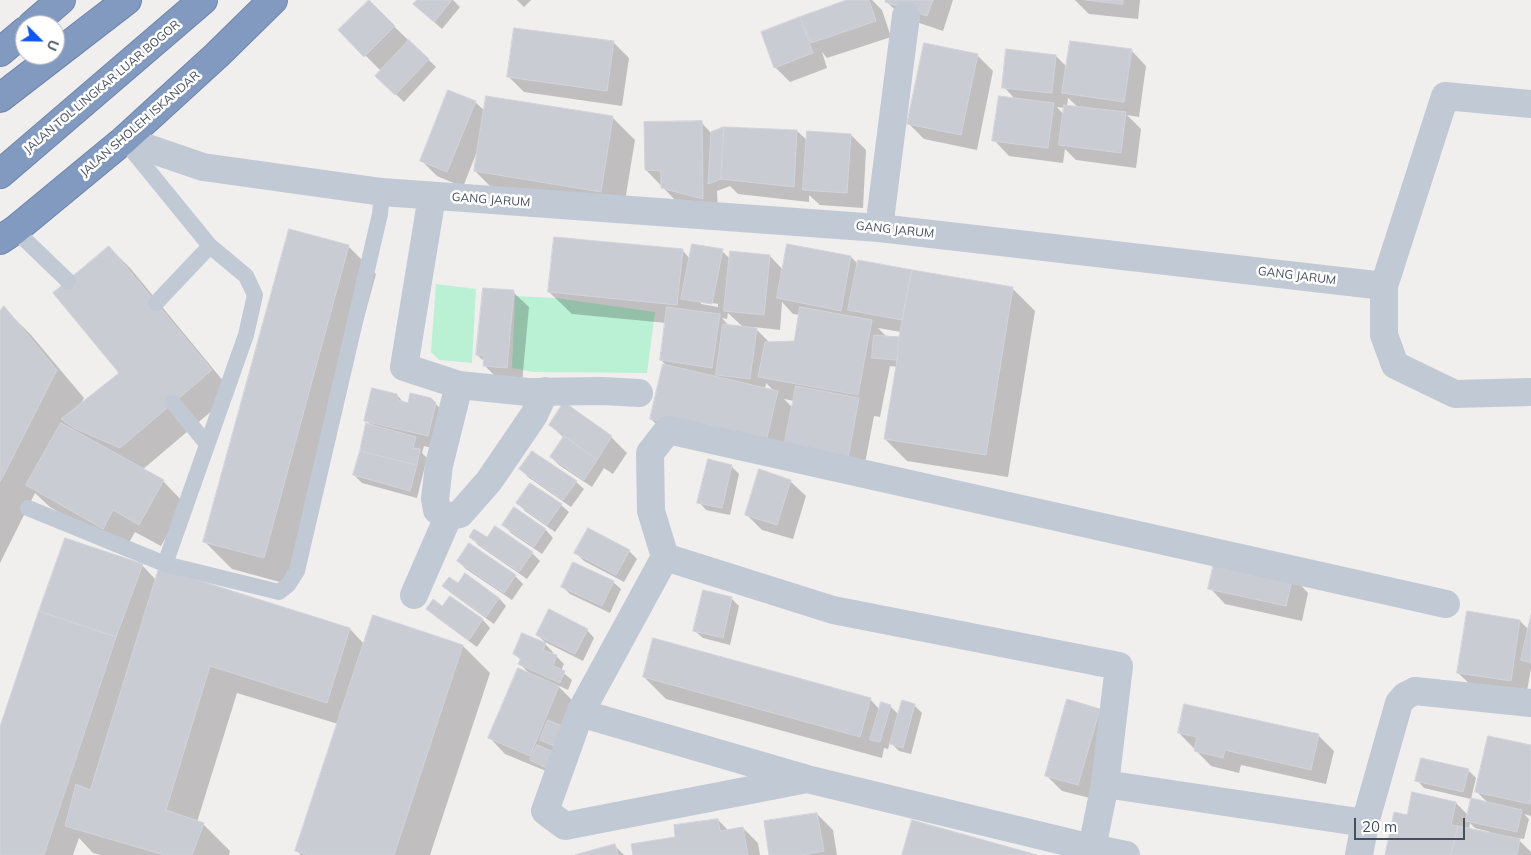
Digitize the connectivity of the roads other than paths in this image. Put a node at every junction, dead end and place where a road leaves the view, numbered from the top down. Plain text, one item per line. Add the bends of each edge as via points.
1 (62, 0) edge
2 (127, 0) edge
3 (203, 0) edge
4 (273, 0) edge
5 (44, 15) edge
6 (906, 16) dead end
7 (15, 39) edge
8 (0, 52) edge
9 (0, 98) edge
10 (1531, 104) edge
11 (124, 140) junction
12 (0, 174) edge
13 (382, 192) junction
14 (432, 196) junction
15 (879, 228) junction
16 (8, 235) edge
17 (210, 246) junction
18 (68, 281) dead end
19 (1384, 286) junction
20 (156, 303) dead end
21 (459, 385) junction
22 (546, 391) junction
23 (1531, 392) edge
24 (639, 393) dead end
25 (173, 403) dead end
26 (207, 444) junction
27 (28, 508) dead end
28 (448, 517) junction
29 (665, 557) junction
30 (165, 564) junction
31 (414, 595) dead end
32 (1446, 604) dead end
33 (1531, 703) edge
34 (580, 713) junction
35 (807, 779) junction
36 (1105, 784) junction
37 (1365, 823) junction
38 (1092, 848) junction
39 (1126, 855) edge
40 (1359, 855) edge

1 - 5 highway
2 - 9 highway
3 - 12 highway, JALAN TOL LINGKAR LUAR BOGOR
4 - 11 highway, JALAN SHOLEH ISKANDAR
6 - 15 street
7 - 8 highway
10 - 19 street via 1445,96
11 - 13 street, GANG JARUM via 203,167
11 - 16 highway, JALAN SHOLEH ISKANDAR
11 - 17 lane
13 - 14 street, GANG JARUM
13 - 30 lane via 380,214 297,571 279,592
14 - 15 street, GANG JARUM
14 - 21 street via 404,367
15 - 19 street, GANG JARUM
16 - 18 lane
17 - 20 lane
17 - 26 lane via 246,276 255,295 246,335
19 - 23 street via 1384,335 1395,365 1455,394
21 - 22 street
21 - 28 street via 434,498 437,510
22 - 24 street
22 - 28 street via 534,415 489,481 460,514
25 - 26 lane
26 - 30 lane
27 - 30 lane
28 - 31 street
29 - 32 street via 651,511 650,453 668,430
29 - 34 street
29 - 36 street via 833,610 1119,666
33 - 37 street via 1415,691 1405,696 1399,703
34 - 35 street
34 - 35 street via 546,811 565,826
35 - 38 street
36 - 37 street
36 - 38 street
37 - 40 street
38 - 39 street

